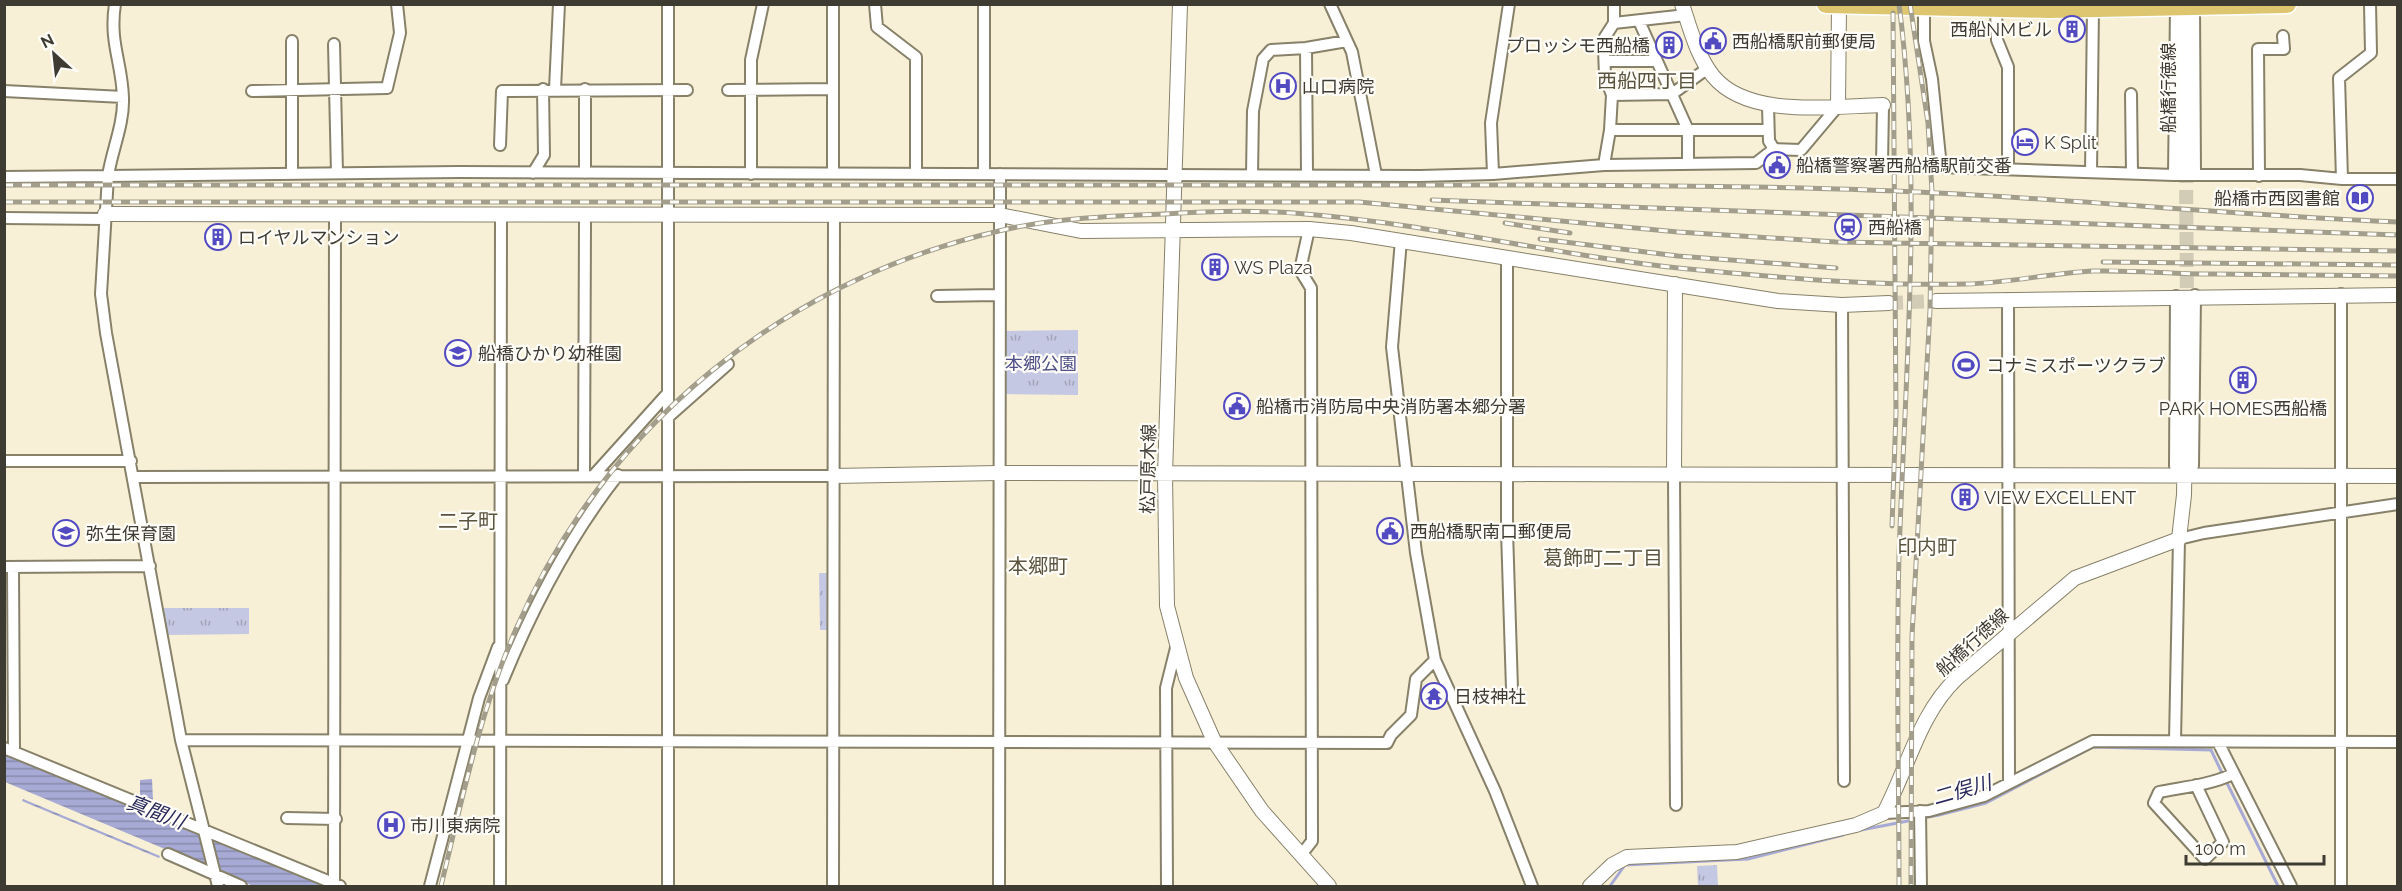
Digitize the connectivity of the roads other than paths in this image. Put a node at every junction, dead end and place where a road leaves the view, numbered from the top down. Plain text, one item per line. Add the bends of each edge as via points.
1 (115, 4) edge
2 (397, 4) edge
3 (559, 4) edge
4 (668, 4) edge
5 (763, 4) edge
6 (833, 4) edge
7 (875, 4) edge
8 (984, 4) edge
9 (1330, 4) edge
10 (1509, 4) edge
11 (1614, 4) edge
12 (1826, 4) edge
13 (2287, 4) edge
14 (2370, 4) edge
15 (1178, 5) edge
16 (1839, 5) edge
17 (1882, 5) edge
18 (2217, 5) edge
19 (1921, 6) edge
20 (2099, 7) edge
21 (2185, 7) junction
22 (1996, 9) junction
23 (1684, 10) edge
24 (1639, 21) junction
25 (1614, 23) junction
26 (2283, 36) dead end
27 (292, 41) dead end
28 (1347, 41) junction
29 (334, 44) dead end
30 (1306, 48) junction
31 (1605, 61) junction
32 (1656, 61) junction
33 (1708, 68) junction
34 (334, 89) junction
35 (543, 89) junction
36 (555, 89) junction
37 (585, 89) junction
38 (832, 89) junction
39 (292, 90) junction
40 (669, 90) junction
41 (687, 90) dead end
42 (728, 90) dead end
43 (750, 90) junction
44 (4, 91) edge
45 (252, 91) dead end
46 (1672, 94) junction
47 (2131, 94) dead end
48 (1612, 95) junction
49 (123, 97) junction
50 (1883, 105) joint
51 (1768, 106) junction
52 (1839, 106) junction
53 (1610, 130) junction
54 (1688, 130) junction
55 (1768, 130) junction
56 (501, 145) dead end
57 (1774, 149) junction
58 (1688, 164) junction
59 (1853, 164) dead end
60 (1604, 165) junction
61 (1882, 165) junction
62 (1941, 167) junction
63 (2008, 169) junction
64 (2091, 172) junction
65 (337, 173) junction
66 (533, 173) junction
67 (585, 173) junction
68 (668, 173) junction
69 (833, 173) junction
70 (916, 173) junction
71 (2185, 173) junction
72 (292, 174) junction
73 (751, 174) junction
74 (984, 174) junction
75 (1000, 174) junction
76 (1307, 174) junction
77 (1492, 174) junction
78 (2132, 174) junction
79 (1174, 175) junction
80 (1252, 175) junction
81 (1376, 175) junction
82 (108, 176) junction
83 (2259, 176) junction
84 (4, 177) edge
85 (2342, 179) junction
86 (2397, 179) edge
87 (1000, 211) junction
88 (668, 214) junction
89 (834, 214) junction
90 (335, 215) junction
91 (501, 215) junction
92 (104, 216) junction
93 (4, 218) edge
94 (585, 222) dead end
95 (1174, 229) junction
96 (1309, 229) junction
97 (1401, 240) junction
98 (1507, 258) junction
99 (1675, 285) junction
100 (2341, 294) junction
101 (2397, 295) edge
102 (937, 296) dead end
103 (995, 296) dead end
104 (2186, 298) junction
105 (2007, 299) junction
106 (1936, 301) tunnel mouth
107 (1888, 303) tunnel mouth
108 (1842, 305) junction
109 (728, 364) dead end
110 (667, 394) junction
111 (667, 418) junction
112 (4, 461) edge
113 (131, 461) junction
114 (999, 473) junction
115 (501, 475) junction
116 (589, 475) junction
117 (618, 475) junction
118 (668, 475) junction
119 (1165, 475) junction
120 (1311, 475) junction
121 (1507, 475) junction
122 (1674, 475) junction
123 (2008, 475) junction
124 (2184, 475) junction
125 (335, 476) junction
126 (833, 476) junction
127 (1406, 476) junction
128 (1843, 476) junction
129 (2340, 476) junction
130 (2397, 476) edge
131 (134, 477) junction
132 (2397, 504) edge
133 (2341, 514) junction
134 (2179, 539) junction
135 (150, 566) junction
136 (9, 567) edge
137 (2010, 632) junction
138 (501, 639) junction
139 (1176, 648) junction
140 (1435, 660) junction
141 (500, 686) junction
142 (1512, 689) dead end
143 (468, 740) junction
144 (181, 741) junction
145 (1214, 741) junction
146 (2175, 741) junction
147 (335, 742) junction
148 (668, 742) junction
149 (832, 742) junction
150 (1166, 742) junction
151 (1311, 742) junction
152 (2218, 742) junction
153 (2341, 742) junction
154 (2397, 742) edge
155 (501, 743) junction
156 (999, 743) junction
157 (9, 750) edge
158 (2233, 774) junction
159 (1844, 781) dead end
160 (2009, 783) junction
161 (2196, 785) junction
162 (1676, 805) dead end
163 (1920, 811) junction
164 (1884, 813) junction
165 (287, 818) dead end
166 (336, 819) junction
167 (203, 830) junction
168 (168, 854) dead end
169 (1301, 855) junction
170 (214, 873) junction
171 (337, 885) edge
172 (218, 886) edge
173 (241, 886) edge
174 (430, 886) edge
175 (500, 886) edge
176 (668, 886) edge
177 (833, 886) edge
178 (999, 886) edge
179 (1167, 886) edge
180 (1329, 886) edge
181 (1532, 886) edge
182 (1590, 886) edge
183 (1921, 886) edge
184 (2291, 886) edge
185 (2341, 886) edge

1 - 49 street via 113,46
2 - 34 street via 400,33 387,88
3 - 36 street
4 - 40 street
5 - 43 street via 751,60
6 - 38 street
7 - 70 street via 877,27 916,57
8 - 74 street
9 - 28 street
10 - 77 street via 1492,112
11 - 25 street
12 - 16 highway
13 - 18 highway
14 - 85 street via 2371,53 2339,78
15 - 79 street, 松戸原木線
16 - 17 highway
16 - 52 street
17 - 19 highway
18 - 21 highway
19 - 22 highway
19 - 62 street
20 - 21 highway
20 - 22 highway
20 - 64 street
21 - 71 street, 船橋行徳線
22 - 63 street via 1997,40 2008,67
23 - 24 street
23 - 33 street
24 - 25 street
24 - 32 street
25 - 31 street via 1605,37
26 - 83 street via 2284,49 2258,49
27 - 39 street
28 - 30 street
28 - 81 street
29 - 34 street
30 - 76 street
30 - 80 street via 1271,50 1263,59 1252,111
31 - 32 street
31 - 48 street via 1605,76
32 - 46 street
33 - 46 street
33 - 51 street via 1731,92
34 - 39 street
34 - 65 street
35 - 36 street
35 - 56 street via 502,91
35 - 66 street via 544,155
36 - 37 street
37 - 40 street
37 - 67 street
38 - 43 street
38 - 69 street
39 - 45 street
39 - 72 street
40 - 41 street
40 - 68 street
42 - 43 street
43 - 73 street
44 - 49 street
46 - 48 street
46 - 54 street
47 - 78 street
48 - 53 street
49 - 82 street via 123,114
50 - 52 street
50 - 61 street
51 - 52 street
51 - 55 street
52 - 57 street via 1801,150
53 - 54 street
53 - 60 street
54 - 55 street
54 - 58 street
55 - 57 street via 1769,144
57 - 58 street via 1756,163
58 - 60 street
59 - 61 street
60 - 77 street
61 - 62 street
62 - 63 street
63 - 64 street
64 - 78 street
65 - 66 street
65 - 72 street
66 - 67 street
67 - 68 street
68 - 73 street
68 - 88 street
69 - 70 street
69 - 73 street
70 - 74 street
71 - 78 street
71 - 83 street
72 - 82 street
74 - 75 street
75 - 79 street
75 - 87 street
76 - 80 street
76 - 81 street
77 - 81 street
79 - 80 street
79 - 95 street, 松戸原木線
82 - 84 street
82 - 92 street
83 - 85 street
85 - 86 street
87 - 89 street
87 - 95 street via 1082,231
87 - 114 street
88 - 89 street
88 - 91 street
88 - 110 street
89 - 126 street
90 - 91 street
90 - 92 street
90 - 125 street
91 - 115 street
92 - 93 street
92 - 113 street via 101,294
94 - 116 street
95 - 96 street
95 - 119 street, 松戸原木線
96 - 97 street
96 - 120 street via 1300,270 1311,288
97 - 98 street
97 - 127 street via 1392,347
98 - 99 street
98 - 121 street
99 - 108 street via 1778,301
99 - 122 street
100 - 101 street
100 - 104 street
100 - 129 street
102 - 103 street
104 - 105 street
104 - 124 street
105 - 106 street
105 - 123 street
107 - 108 street
108 - 128 street
109 - 111 street
110 - 111 street
110 - 116 street
111 - 118 street
112 - 113 street
113 - 131 street
114 - 119 street
114 - 126 street
114 - 156 street
115 - 116 street
115 - 125 street
115 - 138 street
116 - 117 street
117 - 118 street
117 - 141 street via 588,512 566,550
118 - 126 street
118 - 148 street
119 - 120 street
119 - 139 street, 松戸原木線 via 1167,606
120 - 127 street
120 - 151 street
121 - 122 street
121 - 127 street
121 - 142 street
122 - 128 street
122 - 162 street
123 - 124 street
123 - 128 street
123 - 137 street
124 - 129 street
124 - 134 street
125 - 131 street
125 - 147 street
126 - 149 street
127 - 140 street
128 - 159 street
129 - 130 street
129 - 133 street
131 - 135 street
132 - 133 street
133 - 134 street via 2204,532
133 - 153 street
134 - 137 street, 船橋行徳線 via 2075,578
134 - 146 street
135 - 136 street
135 - 144 street
136 - 157 street
137 - 160 street
137 - 164 street, 船橋行徳線 via 1942,694 1922,725
138 - 141 street
138 - 143 street
139 - 145 street, 松戸原木線
139 - 150 street via 1167,681
140 - 151 street via 1416,679 1412,715 1387,744
140 - 181 street via 1495,791
141 - 155 street
143 - 147 street
143 - 155 street
143 - 174 street
144 - 147 street
144 - 167 street
145 - 150 street
145 - 151 street
145 - 169 street, 松戸原木線 via 1246,790
146 - 152 street
146 - 160 street via 2093,741
147 - 166 street
148 - 149 street
148 - 155 street
148 - 176 street
149 - 156 street
149 - 177 street
150 - 156 street
150 - 179 street
151 - 169 street via 1312,841
152 - 153 street
152 - 158 street
153 - 154 street
153 - 185 street
155 - 175 street
156 - 178 street
157 - 167 street
158 - 161 street
158 - 184 street
160 - 163 street via 1984,796
161 - 161 street via 2159,792 2154,803 2205,859 2223,842
163 - 164 street
163 - 183 street
164 - 182 street via 1856,825 1737,852 1627,857
165 - 166 street
166 - 171 street
167 - 170 street
167 - 171 street
168 - 170 street
169 - 180 street, 松戸原木線
170 - 172 street
170 - 173 street

